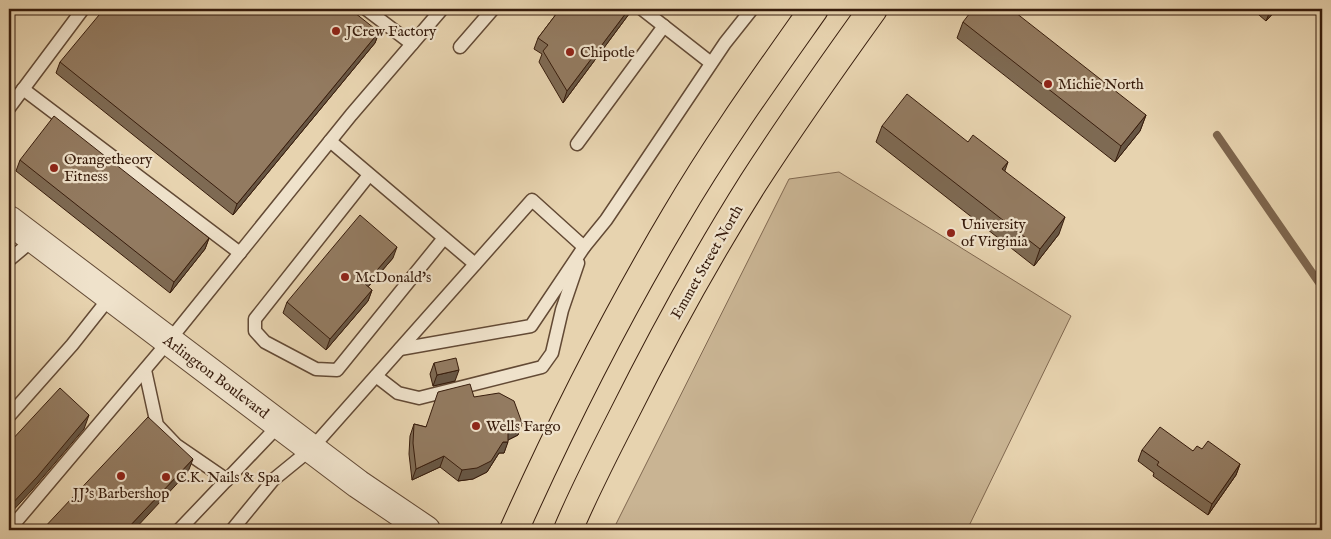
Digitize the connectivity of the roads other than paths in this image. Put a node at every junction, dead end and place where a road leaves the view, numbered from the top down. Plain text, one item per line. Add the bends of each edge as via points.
1 (82, 9) edge
2 (366, 9) edge
3 (442, 9) edge
4 (493, 9) edge
5 (642, 9) edge
6 (752, 9) edge
7 (814, 9) edge
8 (873, 9) edge
9 (664, 26) junction
10 (412, 44) junction
11 (460, 47) dead end
12 (711, 63) junction
13 (23, 89) junction
14 (9, 108) edge
15 (330, 141) junction
16 (577, 144) dead end
17 (369, 175) junction
18 (9, 220) edge
19 (444, 238) junction
20 (34, 239) junction
21 (584, 247) junction
22 (240, 253) junction
23 (9, 260) edge
24 (475, 264) junction
25 (110, 297) junction
26 (168, 342) junction
27 (400, 349) junction
28 (145, 370) junction
29 (376, 376) junction
30 (9, 416) edge
31 (279, 425) junction
32 (311, 449) junction
33 (227, 480) junction
34 (9, 530) edge
35 (179, 530) edge
36 (232, 530) edge
37 (426, 530) edge
38 (514, 530) edge
39 (568, 530) edge

1 - 13 lane
2 - 10 lane
3 - 10 lane
4 - 11 lane
5 - 9 lane
6 - 12 lane
7 - 38 main road via 744,108 675,216 600,351
8 - 39 main road, Emmet Street North via 805,104 694,281 649,363
9 - 12 lane
9 - 16 lane
10 - 15 lane
12 - 21 lane via 606,220
13 - 14 lane
13 - 22 lane
15 - 17 lane
15 - 22 lane
17 - 19 lane
17 - 19 lane via 255,319 255,331 265,342 316,369 338,370
18 - 20 street, Arlington Boulevard
19 - 24 lane
20 - 23 lane
20 - 25 street, Arlington Boulevard
21 - 24 lane via 532,200
21 - 27 lane via 531,326
21 - 29 lane via 562,310 552,353 542,368 419,398 398,393
22 - 26 lane
24 - 27 lane
25 - 26 street, Arlington Boulevard
25 - 30 lane
26 - 28 lane
26 - 31 street, Arlington Boulevard
27 - 29 lane
28 - 33 lane via 157,425 176,445
28 - 34 lane
29 - 32 lane
31 - 32 street, Arlington Boulevard
31 - 33 lane
32 - 36 lane via 272,480
32 - 37 street, Arlington Boulevard
33 - 35 lane

